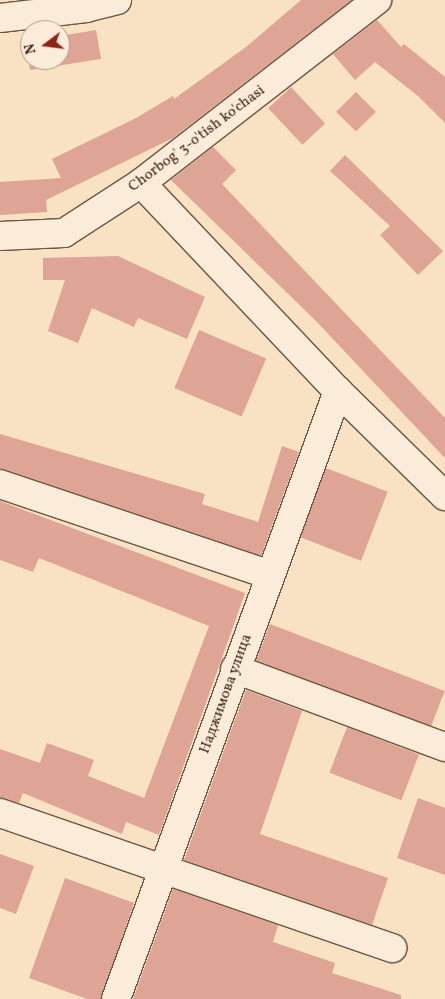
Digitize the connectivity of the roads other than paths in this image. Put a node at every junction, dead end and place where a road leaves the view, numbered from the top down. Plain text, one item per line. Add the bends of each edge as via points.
1 (117, 0) edge
2 (377, 0) edge
3 (0, 18) edge
4 (141, 183) junction
5 (0, 236) edge
6 (338, 391) junction
7 (0, 484) edge
8 (445, 496) edge
9 (270, 576) junction
10 (235, 669) junction
11 (445, 747) edge
12 (0, 813) edge
13 (162, 870) junction
14 (392, 948) dead end
15 (116, 999) edge

1 - 3 street via 86,8
2 - 4 street, Chorbog' 3-o'tish ko'chasi
4 - 5 street, Chorbog' 3-o'tish ko'chasi via 64,233
4 - 6 street
6 - 8 street
6 - 9 street, Наджимова улица
7 - 9 street
9 - 10 street, Наджимова улица
10 - 11 street
10 - 13 street, Наджимова улица
12 - 13 street
13 - 14 street
13 - 15 street, Наджимова улица

